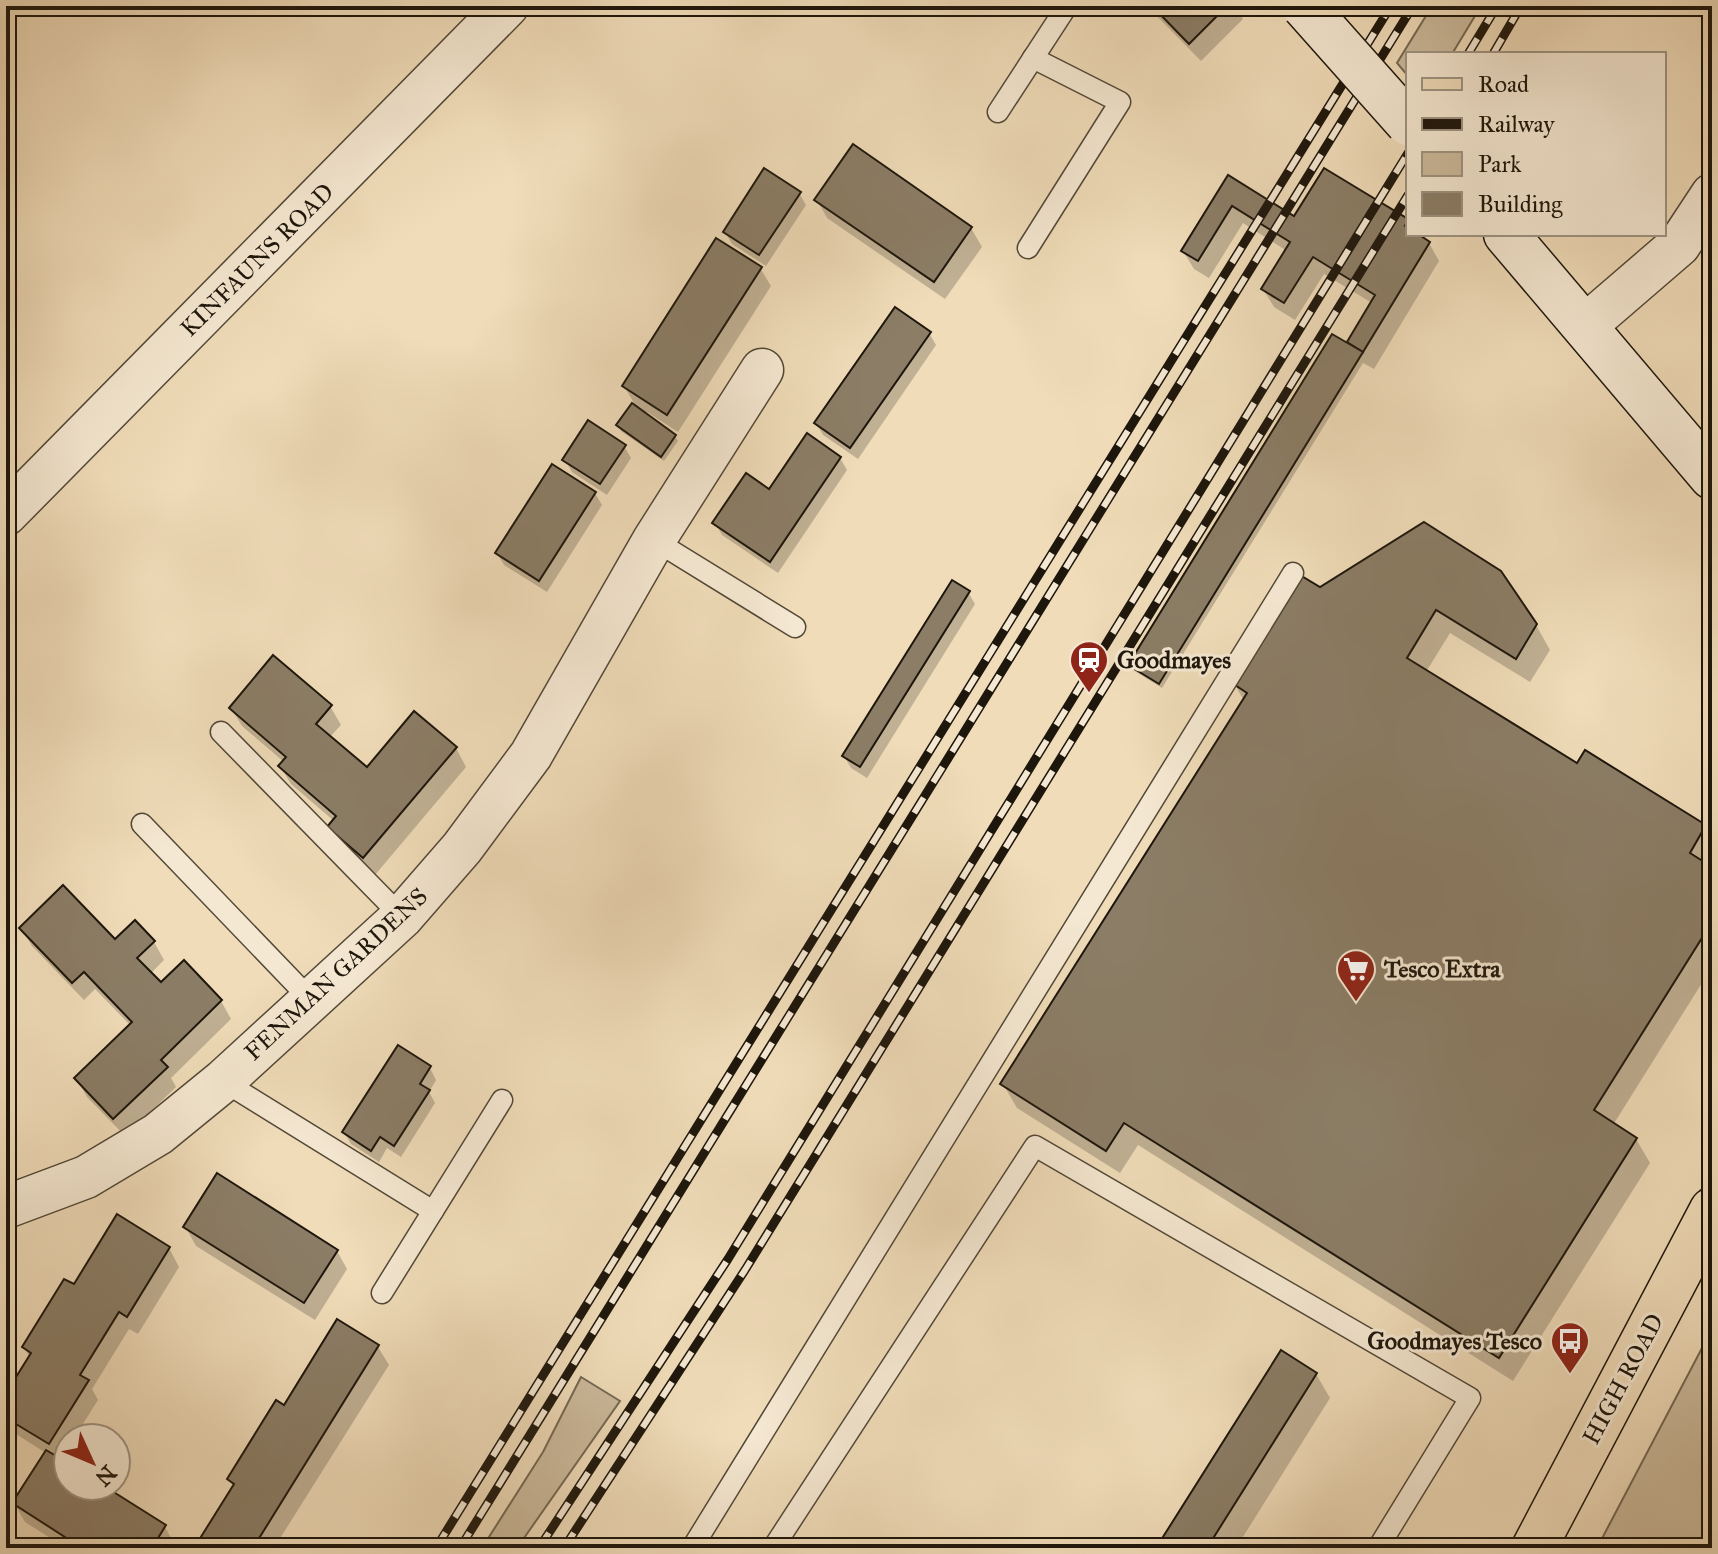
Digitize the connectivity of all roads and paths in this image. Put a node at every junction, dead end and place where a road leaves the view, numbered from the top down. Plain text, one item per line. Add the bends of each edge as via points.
1 (507, 6) edge
2 (1067, 6) edge
3 (1304, 6) edge
4 (1033, 58) junction
5 (998, 112) dead end
6 (1406, 121) edge
7 (1712, 195) edge
8 (1508, 236) edge
9 (1028, 248) dead end
10 (1585, 326) junction
11 (762, 370) dead end
12 (1712, 477) edge
13 (6, 514) edge
14 (654, 540) junction
15 (1293, 573) dead end
16 (795, 627) dead end
17 (221, 732) dead end
18 (142, 824) dead end
19 (402, 917) junction
20 (310, 999) junction
21 (223, 1081) junction
22 (502, 1100) dead end
23 (6, 1207) edge
24 (1712, 1210) edge
25 (433, 1211) junction
26 (382, 1293) dead end
27 (692, 1548) edge
28 (773, 1548) edge
29 (1378, 1548) edge
30 (1534, 1548) edge

1 - 13 street, KINFAUNS ROAD
2 - 4 lane
3 - 6 main road, bridge
4 - 5 lane
4 - 9 lane via 1120,102
7 - 10 street via 1679,245
8 - 10 main road
10 - 12 main road
11 - 14 street, FENMAN GARDENS
14 - 16 lane
14 - 19 street, FENMAN GARDENS via 531,755
15 - 27 lane
17 - 19 lane
18 - 20 lane
19 - 20 street, FENMAN GARDENS
20 - 21 street, FENMAN GARDENS
21 - 23 street, FENMAN GARDENS via 158,1134 86,1177
21 - 25 lane
22 - 25 lane
24 - 30 main road, HIGH ROAD
25 - 26 lane
28 - 29 lane via 1035,1146 1470,1398

